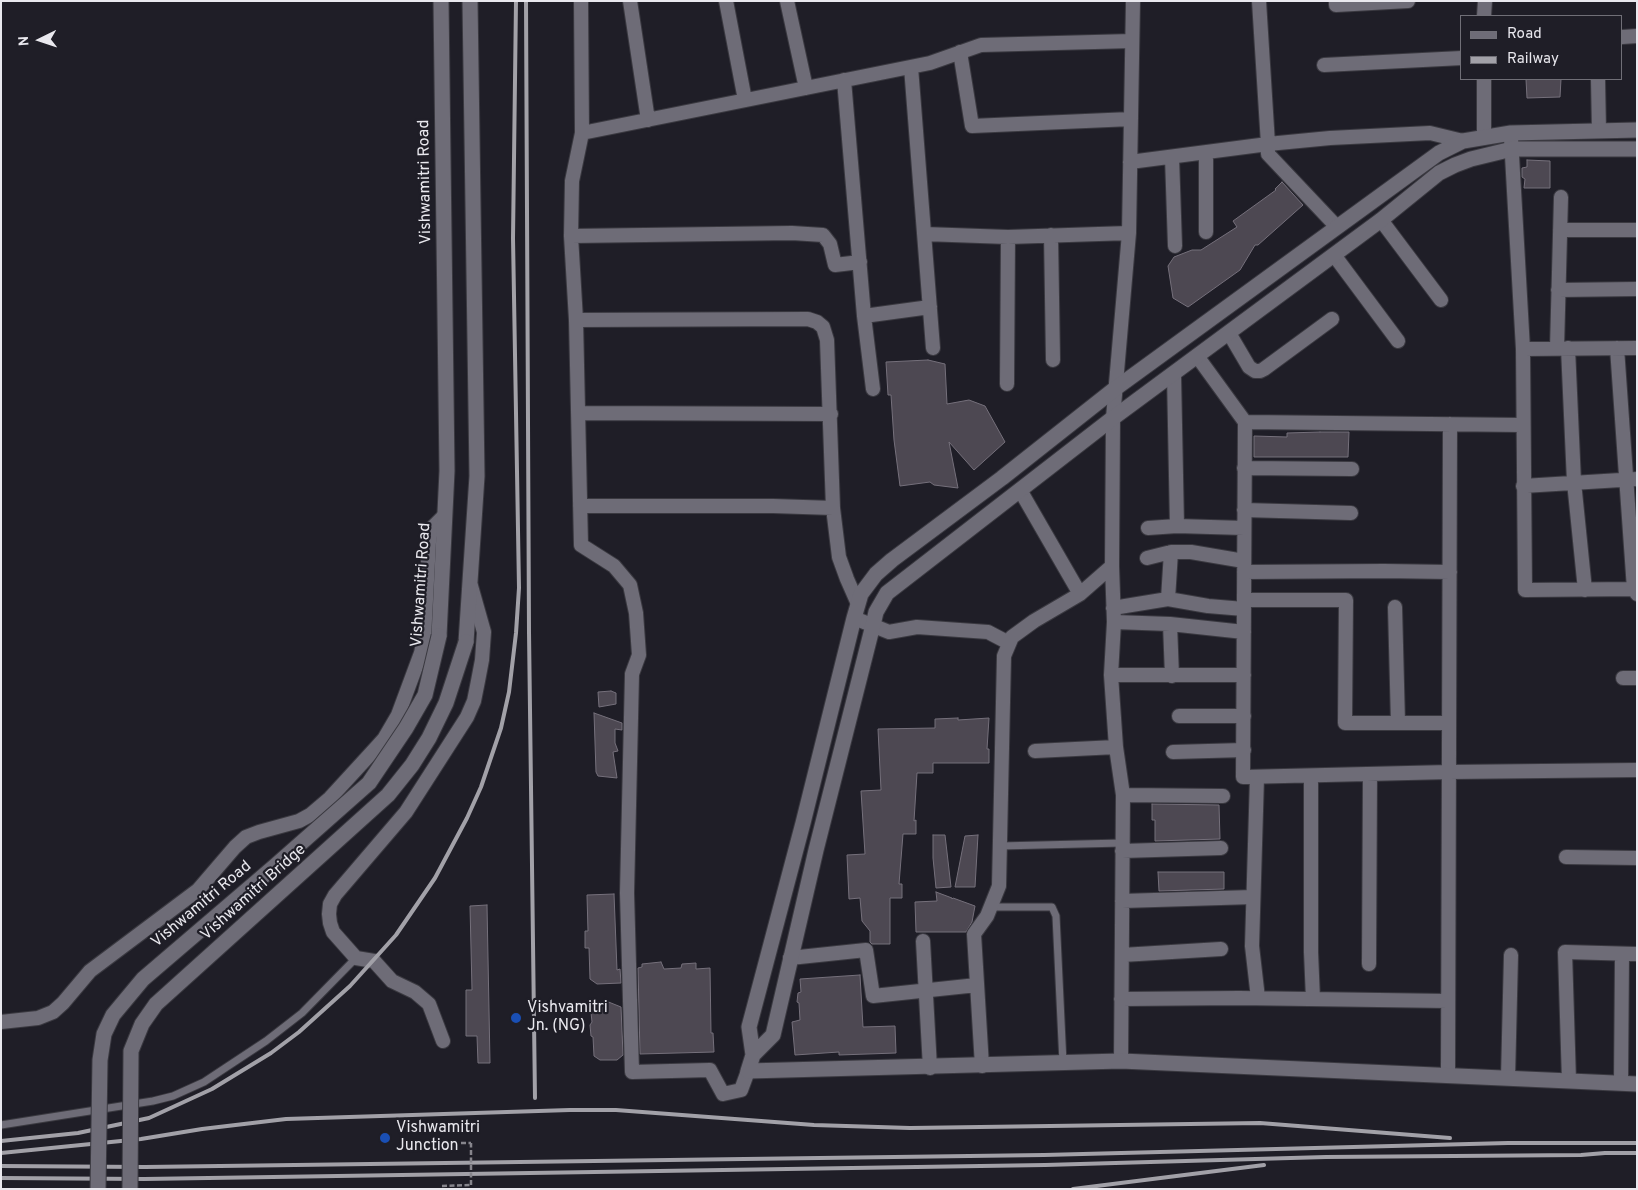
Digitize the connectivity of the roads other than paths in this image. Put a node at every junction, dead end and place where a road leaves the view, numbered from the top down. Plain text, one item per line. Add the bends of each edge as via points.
1 (441, 1) edge
2 (470, 1) edge
3 (581, 1) edge
4 (630, 1) edge
5 (726, 1) edge
6 (787, 1) edge
7 (1132, 1) edge
8 (1259, 1) edge
9 (1336, 1) edge
10 (1408, 1) edge
11 (1484, 1) edge
12 (1484, 15) edge
13 (1637, 36) edge
14 (1623, 37) edge
15 (1132, 41) junction
16 (960, 52) junction
17 (1460, 58) edge
18 (1324, 64) dead end
19 (911, 67) junction
20 (844, 80) junction
21 (1484, 80) edge
22 (1598, 80) edge
23 (806, 88) junction
24 (745, 100) junction
25 (1131, 119) junction
26 (648, 120) junction
27 (1637, 130) edge
28 (1599, 131) junction
29 (582, 133) junction
30 (1511, 133) junction
31 (1484, 137) junction
32 (1463, 141) junction
33 (1268, 144) junction
34 (1637, 148) edge
35 (1512, 149) junction
36 (1206, 152) junction
37 (1172, 157) junction
38 (1130, 162) junction
39 (1560, 197) dead end
40 (1381, 220) junction
41 (1337, 227) junction
42 (1560, 230) junction
43 (1637, 230) edge
44 (1206, 232) dead end
45 (1128, 233) junction
46 (924, 234) junction
47 (1051, 235) junction
48 (571, 236) junction
49 (1008, 237) junction
50 (1175, 246) dead end
51 (1334, 255) junction
52 (860, 262) junction
53 (1637, 289) edge
54 (1558, 290) junction
55 (1442, 300) dead end
56 (930, 307) junction
57 (864, 316) junction
58 (1332, 319) dead end
59 (576, 320) junction
60 (1229, 333) junction
61 (1398, 341) dead end
62 (933, 348) dead end
63 (1523, 348) junction
64 (1563, 348) junction
65 (1617, 348) junction
66 (1637, 348) edge
67 (1197, 356) junction
68 (1053, 360) dead end
69 (1174, 375) junction
70 (1007, 384) dead end
71 (1116, 388) junction
72 (873, 389) dead end
73 (578, 413) junction
74 (831, 414) junction
75 (1113, 418) junction
76 (1244, 422) junction
77 (1450, 424) junction
78 (1522, 425) junction
79 (1244, 468) junction
80 (1352, 469) dead end
81 (1632, 479) edge
82 (1574, 482) junction
83 (1523, 486) junction
84 (1020, 490) junction
85 (580, 506) junction
86 (834, 508) junction
87 (1244, 510) junction
88 (1352, 512) dead end
89 (444, 516) junction
90 (1177, 526) junction
91 (1148, 528) dead end
92 (1244, 528) junction
93 (1634, 538) edge
94 (1171, 552) junction
95 (1147, 558) dead end
96 (1112, 566) junction
97 (1244, 567) junction
98 (1450, 572) junction
99 (470, 581) junction
100 (1585, 590) junction
101 (1636, 591) edge
102 (1080, 594) junction
103 (1168, 599) junction
104 (1244, 604) junction
105 (1395, 607) dead end
106 (856, 611) junction
107 (1114, 615) junction
108 (1170, 624) junction
109 (873, 625) junction
110 (1244, 632) junction
111 (1010, 643) junction
112 (1111, 675) junction
113 (1244, 675) junction
114 (1172, 676) junction
115 (1179, 716) dead end
116 (1244, 716) junction
117 (1449, 722) junction
118 (1398, 723) junction
119 (1116, 747) junction
120 (1244, 750) junction
121 (1035, 751) dead end
122 (1173, 752) dead end
123 (1637, 770) edge
124 (1449, 772) junction
125 (1370, 774) junction
126 (1311, 776) junction
127 (1257, 777) junction
128 (1123, 795) junction
129 (1223, 796) dead end
130 (1000, 846) junction
131 (1122, 847) junction
132 (1221, 848) dead end
133 (1566, 857) dead end
134 (1637, 858) edge
135 (1254, 898) junction
136 (1122, 901) junction
137 (992, 907) junction
138 (923, 940) dead end
139 (1221, 948) dead end
140 (1622, 954) junction
141 (1637, 954) edge
142 (1122, 955) junction
143 (1510, 955) dead end
144 (356, 958) junction
145 (790, 958) junction
146 (1369, 964) dead end
147 (977, 985) junction
148 (925, 991) junction
149 (1258, 998) junction
150 (1121, 999) junction
151 (1313, 999) junction
152 (1448, 1001) junction
153 (1, 1022) edge
154 (443, 1041) dead end
155 (753, 1055) junction
156 (1121, 1061) junction
157 (1063, 1063) junction
158 (982, 1066) junction
159 (930, 1068) junction
160 (748, 1071) junction
161 (1448, 1076) junction
162 (1508, 1078) junction
163 (1569, 1081) junction
164 (1621, 1083) junction
165 (1637, 1084) edge
166 (1, 1126) edge
167 (98, 1189) edge
168 (130, 1189) edge

1 - 89 street, Vishwamitri Road
2 - 99 street via 477,476
3 - 29 street
4 - 26 street
5 - 24 street
6 - 23 street
7 - 15 street
8 - 33 street
9 - 10 street via 1336,5
11 - 12 street
13 - 14 street
15 - 16 street via 981,44
15 - 25 street
16 - 19 street
16 - 25 street via 972,126
17 - 18 street
19 - 20 street
19 - 46 street
20 - 23 street
20 - 52 street
21 - 31 street
22 - 28 street
23 - 24 street
24 - 26 street
25 - 38 street
26 - 29 street
27 - 28 street
28 - 30 street
29 - 48 street via 572,181
30 - 31 street
30 - 35 street
31 - 32 street
32 - 33 street via 1430,132
32 - 41 street via 1439,153
33 - 36 street
33 - 41 street via 1268,154
34 - 35 street
35 - 40 street via 1476,157 1439,173
35 - 63 street
36 - 37 street
36 - 44 street
37 - 38 street
37 - 50 street
38 - 45 street
39 - 42 street
40 - 51 street
40 - 55 street
41 - 71 street
42 - 43 street
42 - 54 street
45 - 47 street
45 - 71 street
46 - 49 street
46 - 56 street
47 - 49 street
47 - 68 street
48 - 52 street via 822,235 830,244 835,265
48 - 59 street
49 - 70 street
51 - 60 street
51 - 61 street
52 - 57 street
53 - 54 street
54 - 64 street
56 - 57 street
56 - 62 street
57 - 72 street
58 - 60 street via 1260,371 1250,367
59 - 73 street
59 - 74 street via 808,319 817,322 827,340
60 - 67 street
63 - 64 street
63 - 78 street
64 - 65 street
64 - 82 street
65 - 66 street
65 - 81 street
67 - 69 street
67 - 76 street
69 - 75 street
69 - 90 street
71 - 75 street
71 - 106 street via 892,560 867,584
73 - 74 street
73 - 85 street
74 - 86 street
75 - 84 street
75 - 96 street
76 - 77 street
76 - 79 street
77 - 78 street
77 - 98 street
78 - 83 street
79 - 80 street
79 - 87 street
81 - 82 street
81 - 93 street
82 - 83 street
82 - 100 street
83 - 100 street via 1525,590
84 - 102 street
84 - 109 street via 894,586 880,603
85 - 86 street
85 - 160 street via 581,545 614,566 630,585 636,613 639,655 632,674 627,893 632,1072 710,1070 723,1094 741,1090
86 - 106 street via 839,556
87 - 88 street
87 - 92 street
89 - 153 street via 431,529 421,653 398,715 384,739 310,815 246,837 198,890 90,971 53,1012 38,1018
89 - 167 street, Vishwamitri Road, bridge via 439,636 425,695 406,728 369,783 143,979 112,1015 104,1034 100,1060
90 - 91 street
90 - 92 street
92 - 97 street
93 - 101 street
94 - 95 street
94 - 97 street via 1191,552
94 - 103 street
96 - 102 street
96 - 107 street
97 - 98 street
97 - 104 street
98 - 117 street
99 - 144 street via 484,632 482,660 468,717 406,812 330,904 333,932
99 - 168 street, Vishwamitri Bridge, bridge via 466,642 446,703 412,765 388,794 156,1004 142,1024 131,1051
100 - 101 street
102 - 111 street via 1034,621 1012,637
103 - 104 street via 1208,606
103 - 107 street
104 - 110 street
104 - 118 street via 1346,600 1345,724
105 - 118 street
106 - 109 street
106 - 155 street via 749,1027
107 - 108 street
107 - 112 street
108 - 110 street
108 - 114 street
109 - 111 street via 889,632 917,628 988,632
109 - 145 street
110 - 113 street
111 - 130 street via 1004,656 1002,686
112 - 114 street
112 - 119 street
113 - 114 street
113 - 116 street
115 - 116 street
116 - 120 street
117 - 118 street
117 - 124 street
119 - 121 street
119 - 128 street
120 - 122 street
120 - 127 street via 1244,777
123 - 124 street
124 - 125 street
124 - 152 street
125 - 126 street
125 - 146 street
126 - 127 street
126 - 151 street
127 - 135 street
128 - 129 street
128 - 131 street
130 - 131 lane
130 - 137 street via 1000,886
131 - 132 street
131 - 136 street
133 - 134 street
135 - 136 street
135 - 149 street via 1252,946
136 - 142 street
137 - 147 street via 974,934
137 - 157 lane via 1052,908 1056,916
138 - 148 street
139 - 142 street
140 - 141 street
140 - 163 street via 1565,952
140 - 164 street
142 - 150 street
143 - 162 street
144 - 154 street via 374,961 392,981 430,1004
144 - 166 lane via 302,1013 204,1082 153,1101
145 - 148 street via 866,950 873,996
145 - 155 street via 773,1035
147 - 148 street
147 - 158 street
148 - 159 street
149 - 150 street
149 - 151 street
150 - 156 street
151 - 152 street
152 - 161 street
155 - 160 street
156 - 157 street
156 - 161 street
157 - 158 street
158 - 159 street
159 - 160 street
161 - 162 street
162 - 163 street
163 - 164 street
164 - 165 street

